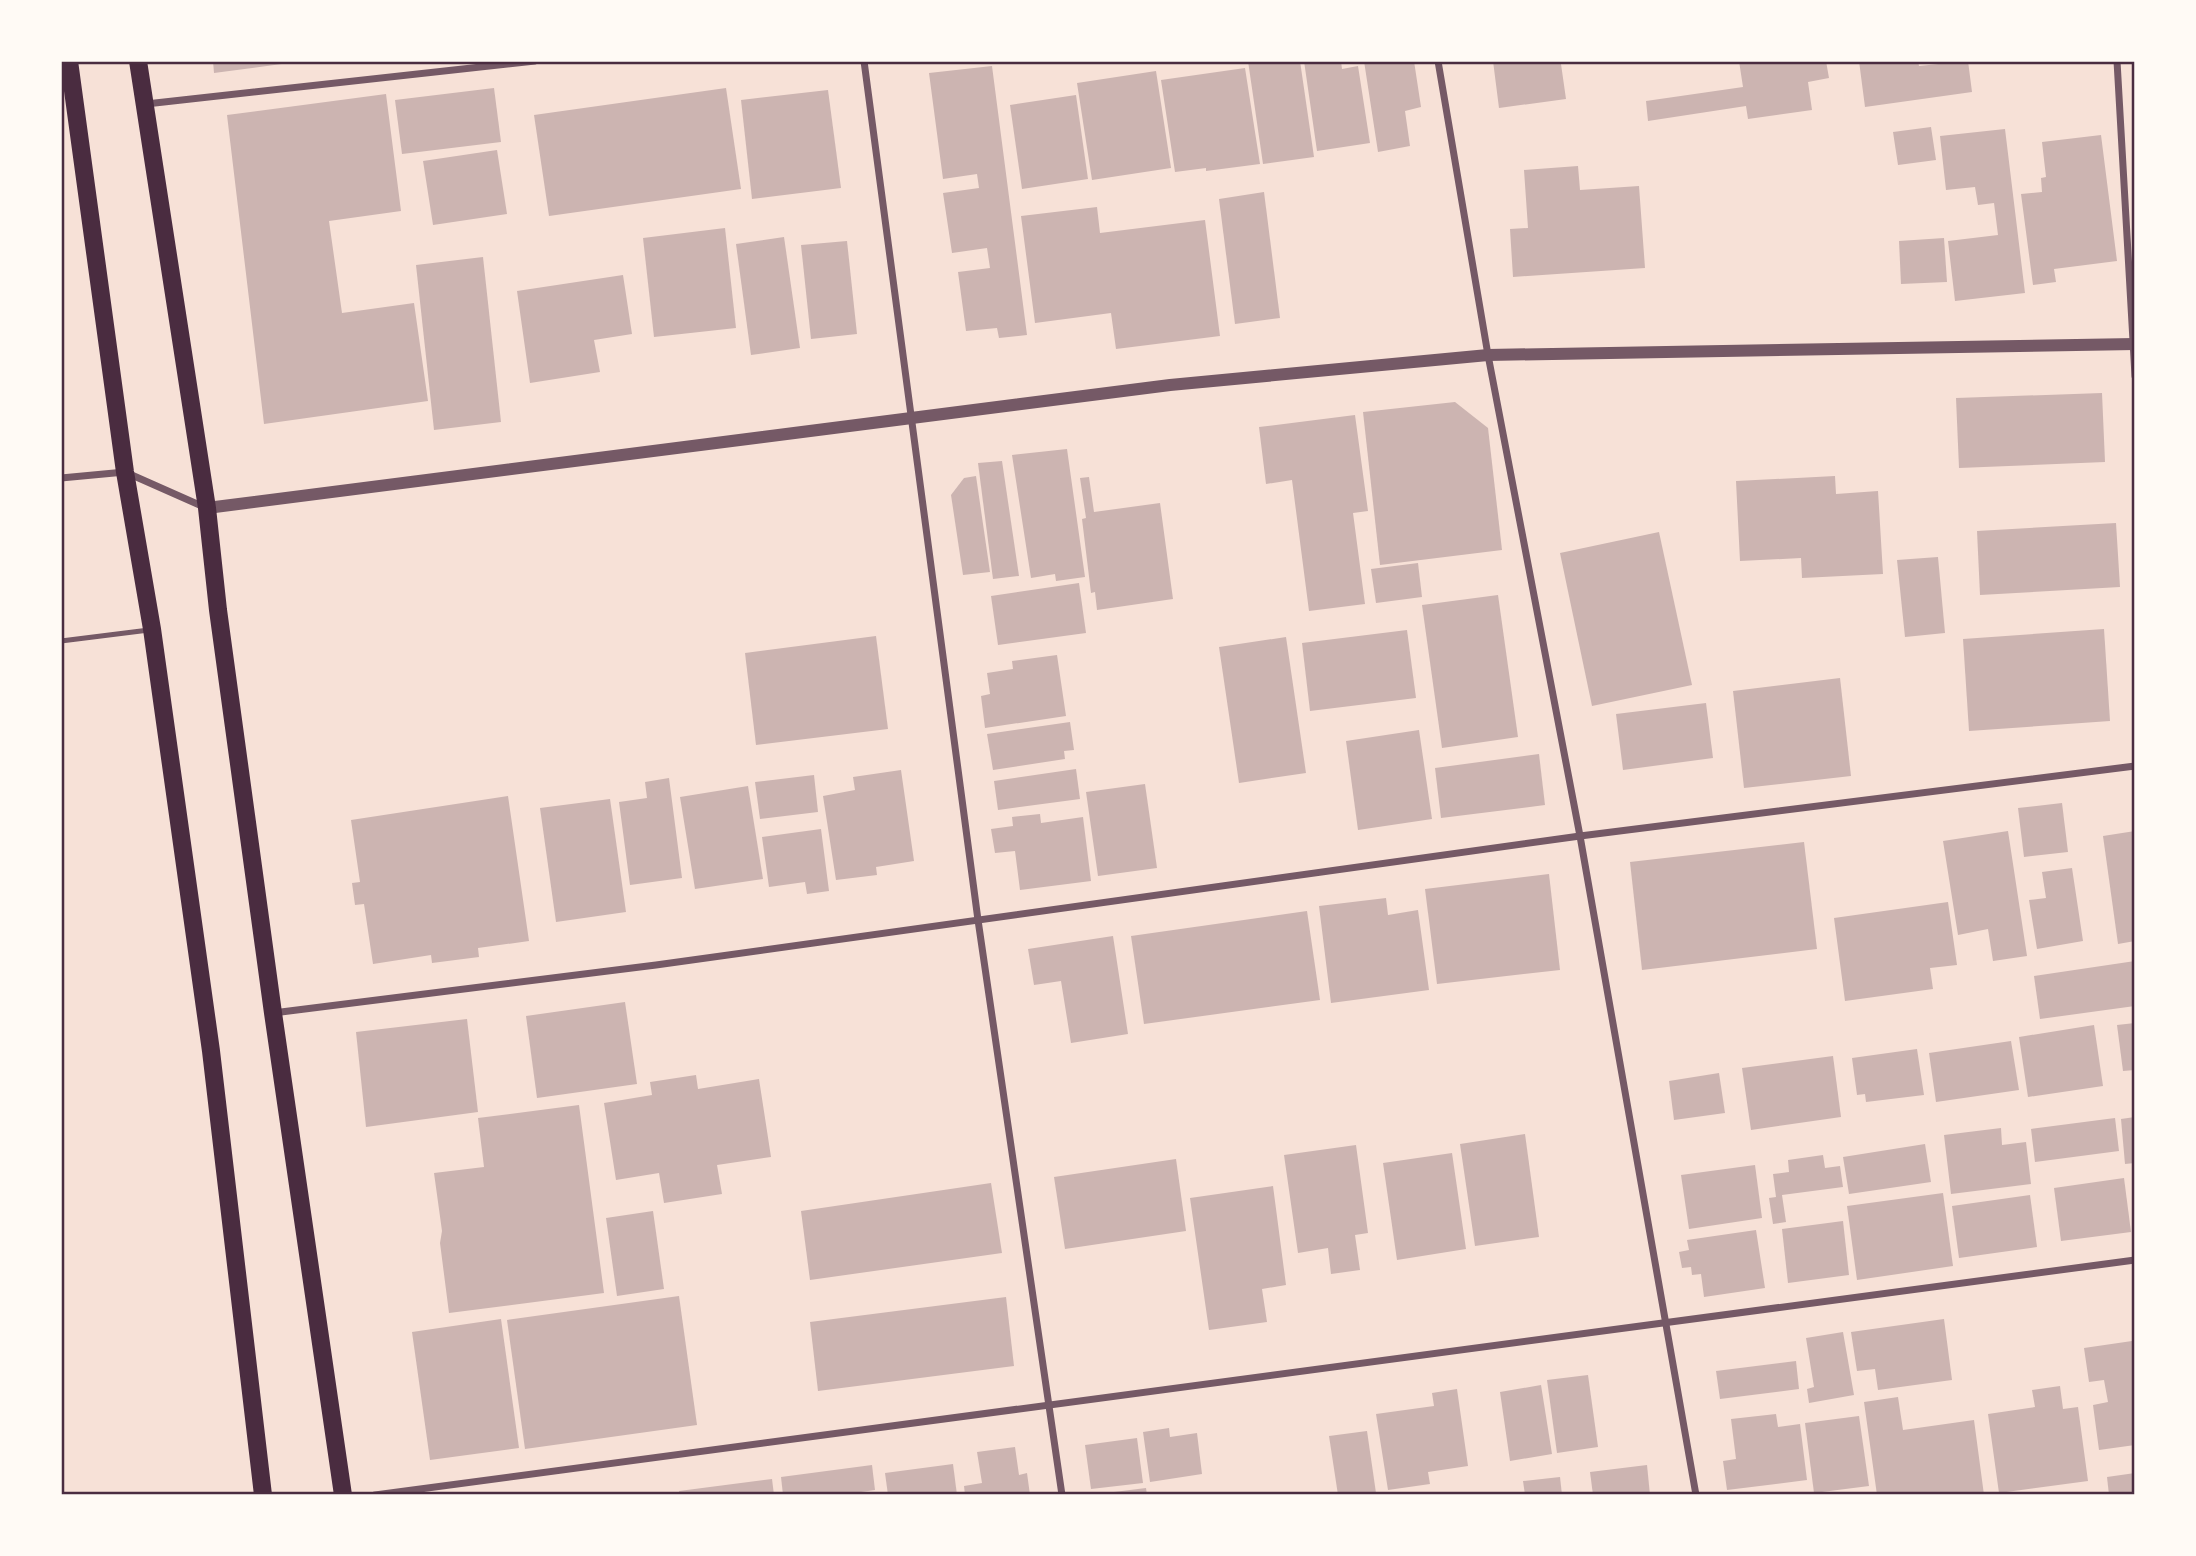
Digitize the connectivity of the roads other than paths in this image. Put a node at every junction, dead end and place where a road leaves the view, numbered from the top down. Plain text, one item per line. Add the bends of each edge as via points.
1 (69, 61) edge
2 (138, 61) edge
3 (535, 61) edge
4 (864, 61) edge
5 (1438, 61) edge
6 (2117, 61) edge
7 (144, 104) junction
8 (2133, 344) edge
9 (1488, 355) junction
10 (2135, 376) edge
11 (910, 417) junction
12 (125, 472) junction
13 (61, 478) edge
14 (207, 508) junction
15 (152, 629) junction
16 (61, 641) edge
17 (2135, 766) edge
18 (1580, 836) junction
19 (978, 919) junction
20 (273, 1013) junction
21 (2135, 1261) edge
22 (1665, 1323) junction
23 (1050, 1406) junction
24 (263, 1495) edge
25 (342, 1495) edge
26 (375, 1495) edge
27 (1062, 1495) edge
28 (1696, 1495) edge

1 - 12 main road
2 - 7 main road
3 - 7 street
4 - 11 street
5 - 9 street
6 - 8 street
7 - 14 main road
8 - 9 street
8 - 10 street
9 - 11 street via 1170,385
9 - 18 street
11 - 14 street
11 - 19 street
12 - 13 street
12 - 14 street
12 - 15 main road
14 - 20 main road
15 - 16 lane
15 - 24 main road via 211,1051
17 - 18 street
18 - 19 street
18 - 22 street
19 - 20 street
19 - 23 street
20 - 25 main road
21 - 22 street
22 - 23 street
22 - 28 street
23 - 26 street
23 - 27 street

